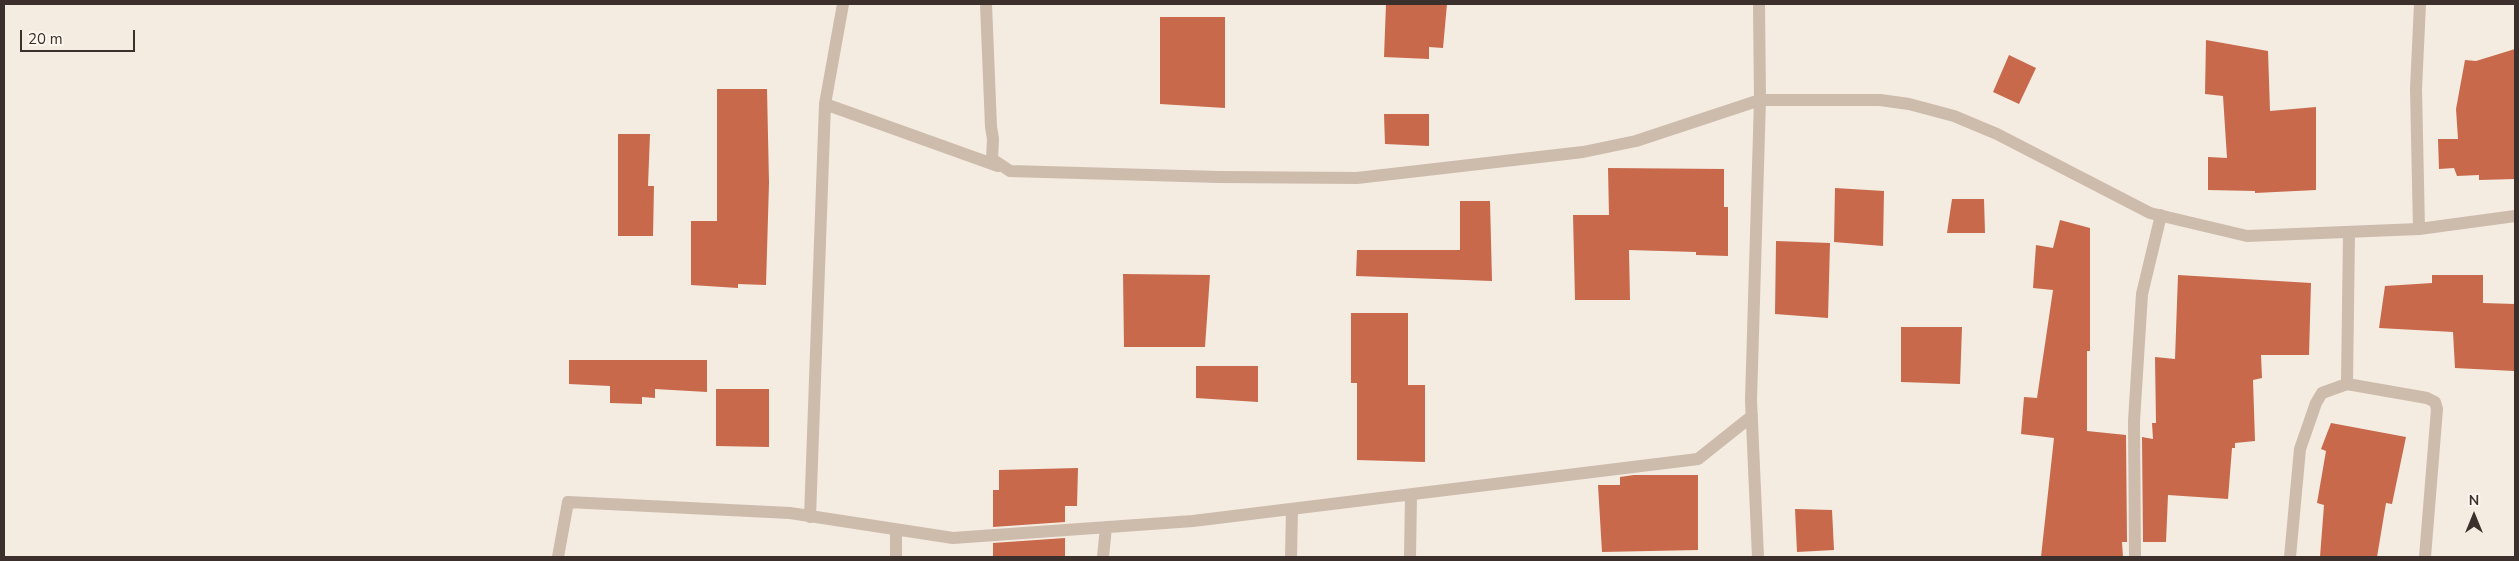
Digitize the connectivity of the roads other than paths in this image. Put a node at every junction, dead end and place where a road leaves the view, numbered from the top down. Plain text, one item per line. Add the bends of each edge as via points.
1 (843, 4) edge
2 (986, 4) edge
3 (1758, 4) edge
4 (2420, 4) edge
5 (1760, 100) junction
6 (825, 104) junction
7 (1010, 171) junction
8 (2161, 215) junction
9 (2515, 216) edge
10 (2419, 229) junction
11 (2349, 232) junction
12 (2347, 384) junction
13 (1752, 416) junction
14 (1411, 496) junction
15 (1292, 510) junction
16 (810, 516) junction
17 (1106, 527) junction
18 (896, 530) junction
19 (558, 557) edge
20 (896, 557) edge
21 (1103, 557) edge
22 (1291, 557) edge
23 (1410, 557) edge
24 (1758, 557) edge
25 (2135, 557) edge
26 (2290, 557) edge
27 (2425, 557) edge

1 - 6 street
2 - 7 street via 992,159
3 - 5 street
4 - 10 street via 2416,89
5 - 7 street via 1636,141 1583,152 1357,178
5 - 8 street via 1880,100 1954,116 1997,134 2150,213
5 - 13 street
6 - 7 street
6 - 16 street
8 - 11 street via 2247,236
8 - 25 street via 2142,294 2134,422
9 - 10 street
10 - 11 street
11 - 12 street
12 - 26 street via 2322,393 2300,449
12 - 27 street via 2408,393 2435,402 2438,418
13 - 14 street via 1698,459
13 - 24 street
14 - 15 street
14 - 23 street
15 - 17 street
15 - 22 street
16 - 18 street
16 - 19 street via 568,502
17 - 18 street via 953,538
17 - 21 street
18 - 20 street

